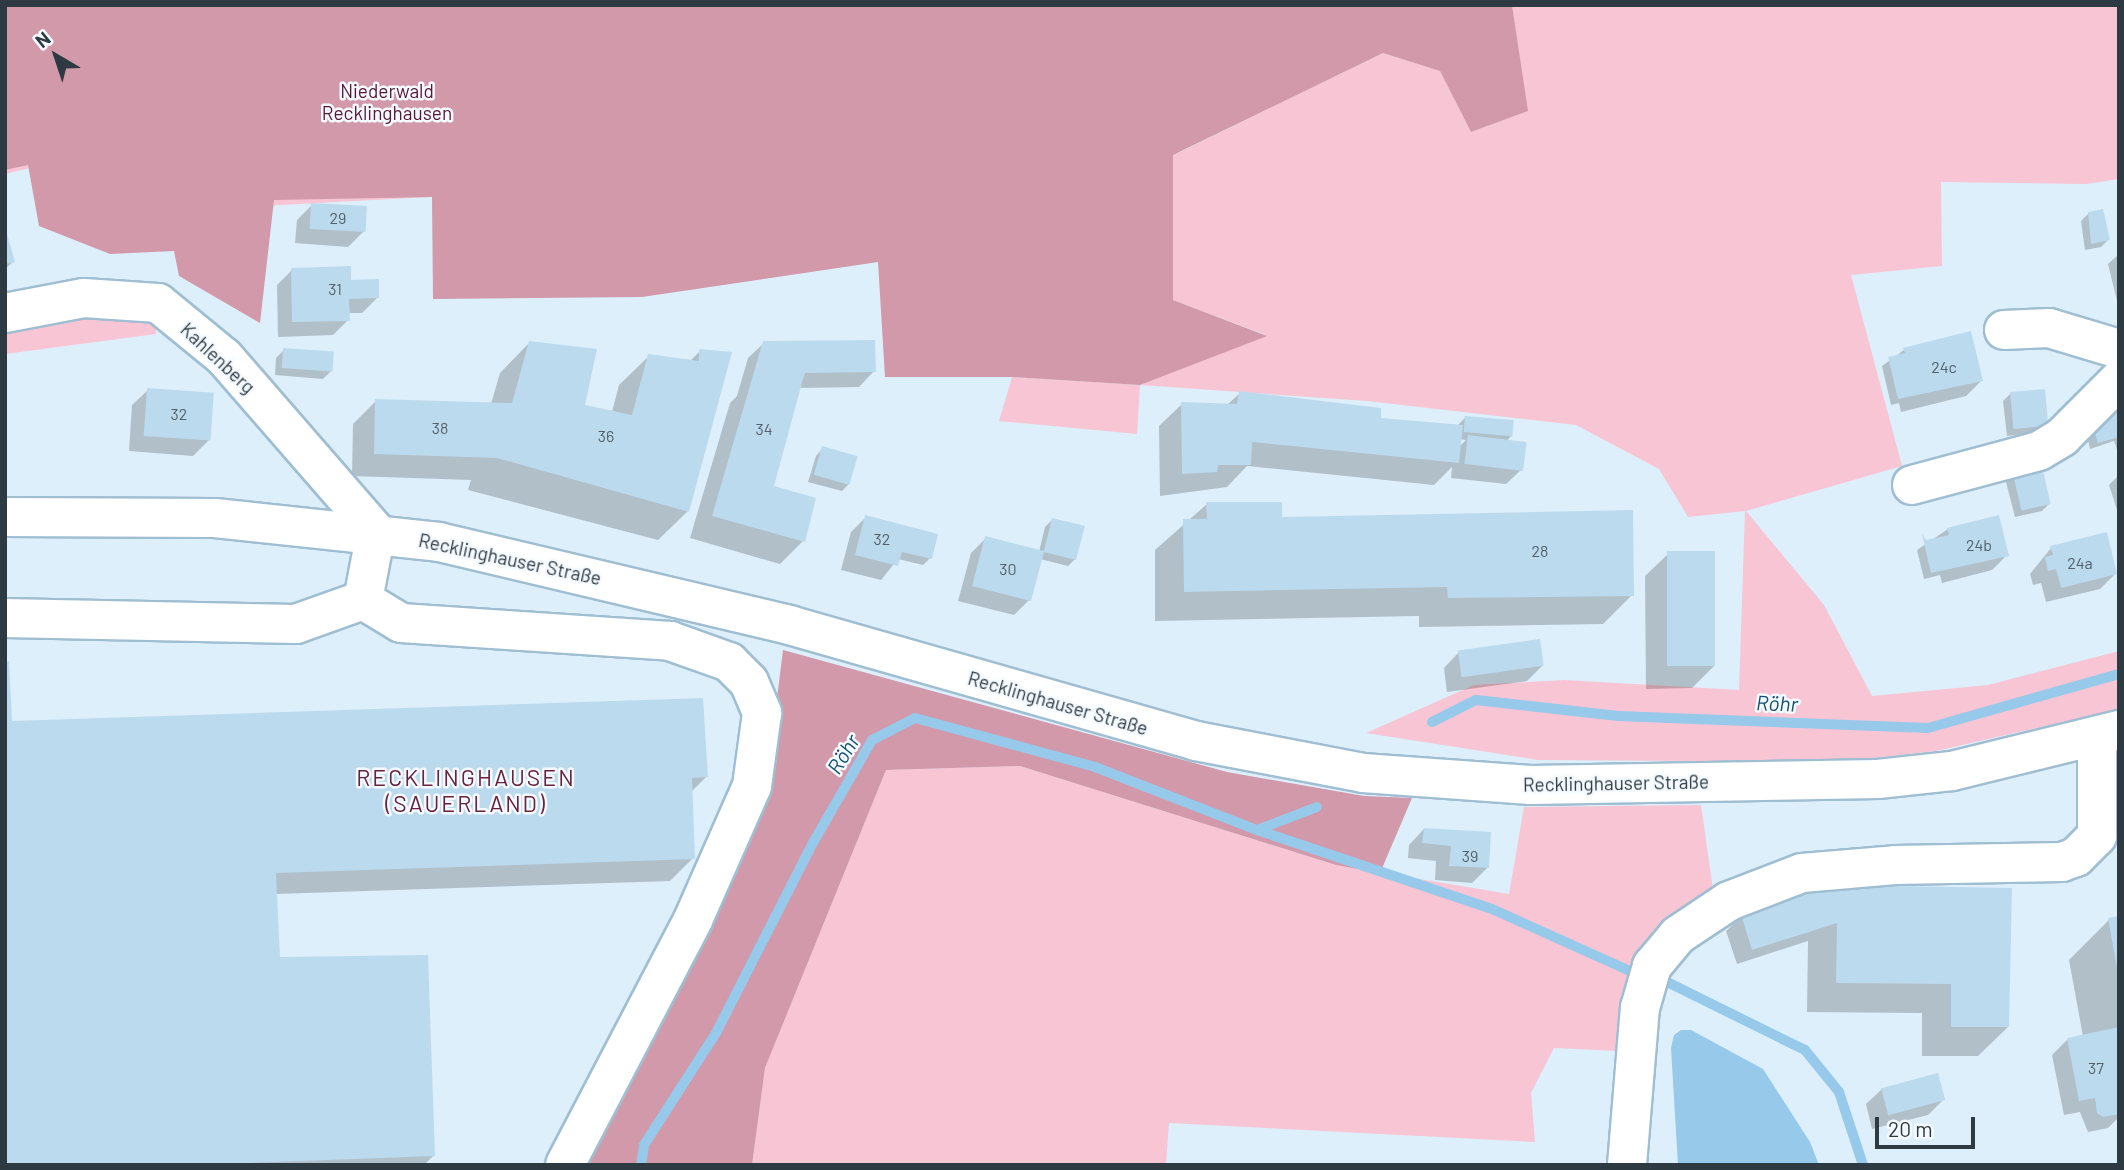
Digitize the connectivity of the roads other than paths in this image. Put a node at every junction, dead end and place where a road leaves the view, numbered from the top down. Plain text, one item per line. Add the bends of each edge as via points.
1 (5, 313) edge
2 (2004, 330) dead end
3 (2119, 349) edge
4 (2119, 380) edge
5 (1912, 485) dead end
6 (5, 517) edge
7 (376, 532) junction
8 (363, 600) junction
9 (5, 618) edge
10 (2108, 733) edge
11 (565, 1165) edge
12 (1627, 1165) edge

1 - 7 main road, Kahlenberg via 83,298 158,303 224,358
2 - 3 main road via 2049,328
4 - 5 main road via 2062,437 2039,451
6 - 7 main road, Recklinghauser Straße via 215,518
7 - 8 main road
7 - 10 main road, Recklinghauser Straße via 528,560 789,625 1196,741 1363,773 1531,785 1878,779 1952,771
8 - 9 main road via 296,624
8 - 11 main road via 401,623 670,641 729,662 749,682 762,713 746,799 693,920
10 - 12 main road via 2097,836 2076,857 2062,862 1895,865 1802,873 1729,901 1678,934 1652,966 1640,1008

